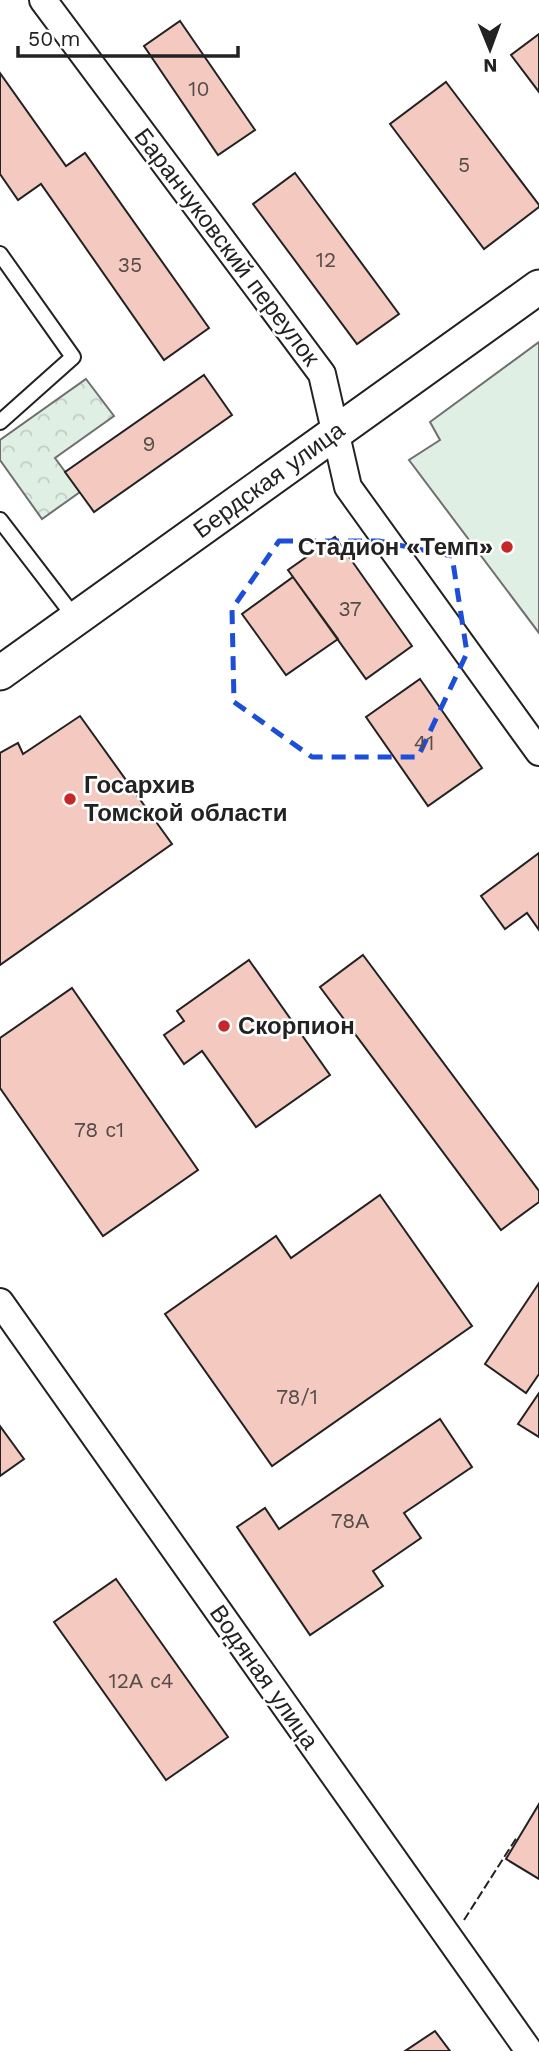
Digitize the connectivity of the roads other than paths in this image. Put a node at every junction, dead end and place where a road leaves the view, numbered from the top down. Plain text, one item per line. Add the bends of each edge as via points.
1 (43, 0) edge
2 (0, 254) edge
3 (539, 287) edge
4 (0, 422) edge
5 (335, 432) junction
6 (0, 520) edge
7 (75, 619) junction
8 (0, 673) edge
9 (539, 752) edge
10 (0, 1302) edge
11 (529, 2051) edge

1 - 5 street, Баранчуковский переулок via 322,374
2 - 4 lane via 73,357
3 - 5 street, Бердская улица
5 - 7 street, Бердская улица
5 - 9 street, Баранчуковский переулок via 348,487
6 - 7 lane
7 - 8 street, Бердская улица
10 - 11 street, Водяная улица

